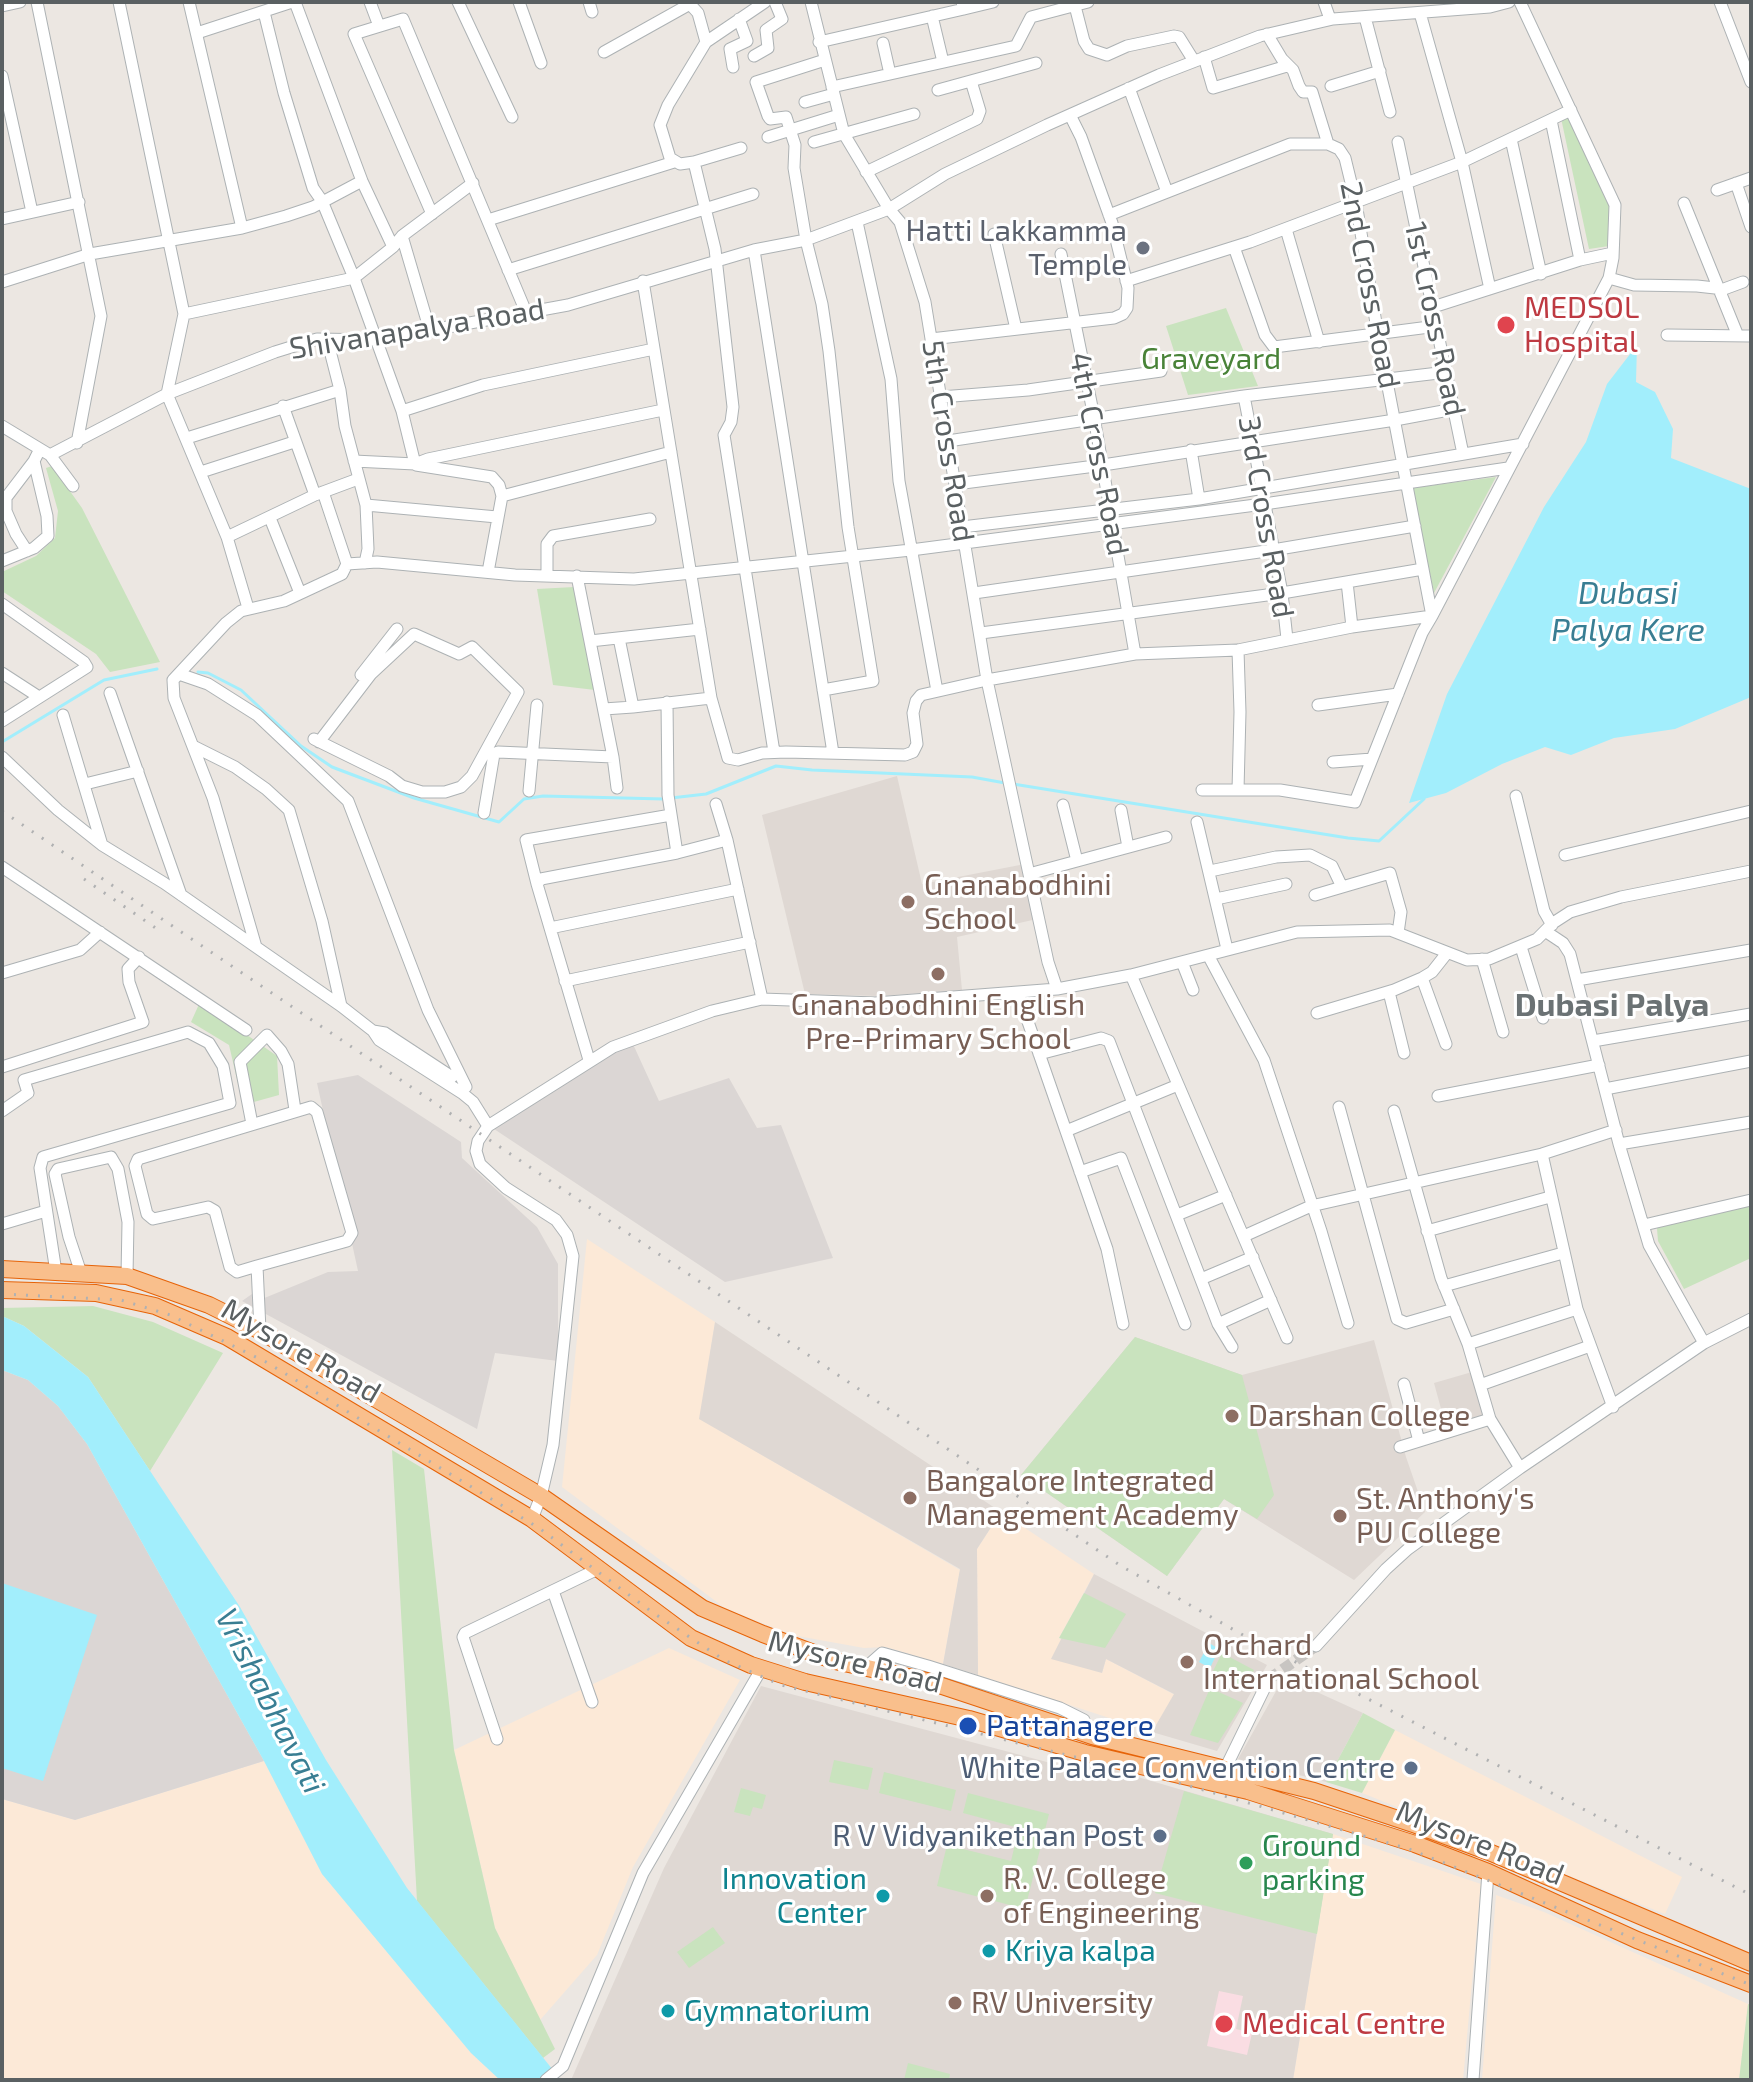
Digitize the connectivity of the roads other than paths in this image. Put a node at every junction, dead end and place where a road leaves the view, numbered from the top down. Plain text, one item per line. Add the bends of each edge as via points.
1 (20, 2) edge
2 (37, 2) edge
3 (119, 2) edge
4 (189, 2) edge
5 (294, 2) edge
6 (370, 2) edge
7 (458, 2) edge
8 (519, 2) edge
9 (765, 2) edge
10 (775, 2) edge
11 (811, 2) edge
12 (993, 2) edge
13 (1088, 2) edge
14 (1324, 2) edge
15 (1509, 2) edge
16 (1520, 2) edge
17 (1720, 2) edge
18 (689, 3) edge
19 (1074, 4) edge
20 (2, 6) edge
21 (963, 6) edge
22 (264, 12) junction
23 (1420, 13) junction
24 (932, 16) junction
25 (1365, 17) junction
26 (739, 19) junction
27 (1330, 19) junction
28 (379, 26) junction
29 (197, 33) junction
30 (1267, 34) junction
31 (706, 42) junction
32 (819, 42) junction
33 (883, 43) dead end
34 (604, 52) dead end
35 (754, 56) dead end
36 (1199, 59) junction
37 (825, 60) junction
38 (943, 62) junction
39 (541, 63) dead end
40 (1036, 63) dead end
41 (1287, 66) junction
42 (733, 67) dead end
43 (1380, 71) junction
44 (890, 74) junction
45 (2, 76) edge
46 (971, 81) junction
47 (1751, 82) edge
48 (1331, 86) dead end
49 (1129, 88) junction
50 (833, 90) junction
51 (938, 90) dead end
52 (805, 102) dead end
53 (1571, 110) junction
54 (1390, 112) dead end
55 (914, 114) dead end
56 (839, 115) junction
57 (1070, 115) junction
58 (512, 117) dead end
59 (1551, 120) junction
60 (791, 130) junction
61 (844, 134) junction
62 (768, 137) dead end
63 (1511, 139) junction
64 (814, 142) dead end
65 (1398, 142) dead end
66 (1328, 144) junction
67 (741, 148) dead end
68 (674, 162) junction
69 (694, 162) junction
70 (1462, 162) junction
71 (866, 172) junction
72 (1751, 178) edge
73 (362, 181) junction
74 (473, 183) junction
75 (1736, 183) junction
76 (1407, 184) junction
77 (1717, 190) dead end
78 (1167, 192) junction
79 (753, 194) dead end
80 (322, 201) junction
81 (79, 202) junction
82 (1356, 203) junction
83 (1684, 203) dead end
84 (889, 209) junction
85 (705, 210) junction
86 (32, 212) junction
87 (432, 214) junction
88 (1109, 215) junction
89 (2, 219) edge
90 (488, 220) junction
91 (857, 222) junction
92 (1751, 227) edge
93 (242, 228) junction
94 (1286, 229) junction
95 (994, 234) dead end
96 (402, 236) junction
97 (169, 240) junction
98 (806, 240) junction
99 (393, 247) junction
100 (1234, 247) junction
101 (754, 250) junction
102 (1613, 253) junction
103 (90, 254) junction
104 (1061, 254) dead end
105 (1580, 260) junction
106 (717, 261) junction
107 (508, 270) junction
108 (1541, 274) junction
109 (354, 278) junction
110 (1609, 278) junction
111 (643, 281) junction
112 (1126, 281) junction
113 (2, 282) edge
114 (1743, 282) dead end
115 (1717, 287) junction
116 (1490, 289) junction
117 (1433, 307) junction
118 (526, 312) junction
119 (184, 314) junction
120 (1074, 323) junction
121 (1437, 326) junction
122 (1016, 329) junction
123 (430, 331) junction
124 (1378, 335) junction
125 (1667, 335) dead end
126 (1738, 336) junction
127 (1751, 336) edge
128 (327, 339) junction
129 (931, 339) junction
130 (377, 340) junction
131 (1319, 342) junction
132 (654, 349) junction
133 (1161, 371) dead end
134 (1447, 372) junction
135 (1387, 379) junction
136 (1086, 381) junction
137 (340, 390) junction
138 (167, 394) junction
139 (1244, 396) junction
140 (941, 397) junction
141 (283, 406) junction
142 (1454, 409) junction
143 (663, 410) junction
144 (402, 411) junction
145 (1094, 417) junction
146 (1395, 420) junction
147 (2, 426) edge
148 (187, 438) junction
149 (948, 441) junction
150 (1252, 441) junction
151 (294, 442) junction
152 (77, 443) junction
153 (1523, 444) junction
154 (1191, 450) junction
155 (45, 452) junction
156 (671, 452) junction
157 (1463, 454) junction
158 (34, 461) junction
159 (354, 461) junction
160 (415, 464) junction
161 (1404, 464) junction
162 (1103, 465) junction
163 (1508, 468) junction
164 (201, 472) junction
165 (358, 479) junction
166 (1407, 481) junction
167 (956, 484) junction
168 (73, 486) dead end
169 (1261, 488) junction
170 (319, 494) junction
171 (502, 496) junction
172 (1199, 499) junction
173 (4, 500) edge
174 (1264, 504) junction
175 (366, 505) junction
176 (1111, 509) junction
177 (497, 517) junction
178 (270, 518) junction
179 (650, 519) dead end
180 (1113, 523) junction
181 (1415, 526) junction
182 (962, 527) junction
183 (227, 537) junction
184 (964, 543) junction
185 (911, 550) junction
186 (1273, 550) junction
187 (27, 551) junction
188 (853, 555) junction
189 (2, 561) edge
190 (803, 561) junction
191 (365, 563) junction
192 (347, 564) junction
193 (745, 568) junction
194 (1423, 569) junction
195 (1121, 570) junction
196 (488, 572) junction
197 (692, 573) junction
198 (547, 576) junction
199 (577, 576) junction
200 (1347, 582) junction
201 (300, 593) junction
202 (974, 593) junction
203 (1282, 593) junction
204 (2, 604) edge
205 (248, 608) junction
206 (1129, 615) junction
207 (1432, 616) junction
208 (1352, 627) junction
209 (397, 629) dead end
210 (700, 629) junction
211 (981, 633) junction
212 (619, 638) junction
213 (1287, 639) junction
214 (590, 641) junction
215 (1238, 650) junction
216 (1135, 654) junction
217 (372, 667) junction
218 (2, 673) edge
219 (179, 674) junction
220 (987, 680) junction
221 (823, 690) junction
222 (937, 691) junction
223 (110, 693) dead end
224 (1398, 694) junction
225 (39, 697) junction
226 (711, 698) junction
227 (667, 702) junction
228 (537, 705) dead end
229 (1318, 705) dead end
230 (633, 707) junction
231 (604, 709) junction
232 (63, 715) dead end
233 (2, 721) edge
234 (195, 747) junction
235 (309, 748) junction
236 (774, 752) junction
237 (833, 753) junction
238 (533, 754) junction
239 (2, 757) edge
240 (613, 757) junction
241 (1372, 759) junction
242 (1333, 762) dead end
243 (138, 771) junction
244 (85, 784) junction
245 (617, 788) dead end
246 (1202, 790) dead end
247 (1238, 790) junction
248 (529, 791) dead end
249 (1516, 796) dead end
250 (669, 804) junction
251 (716, 804) dead end
252 (1063, 805) dead end
253 (1121, 810) dead end
254 (1751, 811) edge
255 (484, 813) dead end
256 (1197, 822) dead end
257 (1166, 837) dead end
258 (727, 840) junction
259 (102, 845) junction
260 (1128, 847) junction
261 (677, 853) junction
262 (1565, 855) dead end
263 (1077, 861) junction
264 (2, 867) edge
265 (1210, 871) junction
266 (1751, 871) edge
267 (1029, 874) junction
268 (537, 884) junction
269 (1286, 884) dead end
270 (1342, 887) junction
271 (738, 889) junction
272 (181, 895) junction
273 (1315, 895) dead end
274 (1216, 899) junction
275 (550, 928) junction
276 (1548, 928) junction
277 (100, 932) junction
278 (1398, 933) junction
279 (750, 942) junction
280 (256, 947) junction
281 (1521, 947) junction
282 (1227, 949) junction
283 (1750, 952) edge
284 (1447, 953) junction
285 (1208, 955) junction
286 (139, 957) junction
287 (1482, 959) junction
288 (1182, 962) junction
289 (2, 973) edge
290 (1131, 975) junction
291 (1422, 978) junction
292 (1577, 980) junction
293 (565, 981) junction
294 (1057, 989) junction
295 (1193, 990) dead end
296 (1389, 992) junction
297 (1018, 993) junction
298 (762, 999) junction
299 (341, 1006) junction
300 (1317, 1013) dead end
301 (1751, 1014) edge
302 (1543, 1018) dead end
303 (246, 1030) dead end
304 (373, 1031) junction
305 (1503, 1032) dead end
306 (1593, 1041) junction
307 (1446, 1044) dead end
308 (1404, 1053) dead end
309 (1039, 1054) junction
310 (589, 1060) junction
311 (1751, 1061) edge
312 (1599, 1065) junction
313 (2, 1067) edge
314 (1178, 1085) junction
315 (466, 1087) junction
316 (1605, 1089) junction
317 (1438, 1096) dead end
318 (1135, 1104) junction
319 (1339, 1107) dead end
320 (295, 1110) junction
321 (2, 1111) edge
322 (1394, 1111) dead end
323 (1751, 1122) edge
324 (252, 1124) junction
325 (488, 1126) junction
326 (1616, 1130) junction
327 (1066, 1131) junction
328 (1619, 1144) junction
329 (1542, 1154) junction
330 (1080, 1172) junction
331 (1413, 1182) junction
332 (1362, 1193) junction
333 (1226, 1195) junction
334 (1550, 1197) junction
335 (1751, 1200) edge
336 (1311, 1206) junction
337 (46, 1211) junction
338 (1177, 1215) junction
339 (2, 1224) edge
340 (1644, 1225) junction
341 (1427, 1231) junction
342 (1244, 1236) junction
343 (1563, 1253) junction
344 (1253, 1257) junction
345 (257, 1266) junction
346 (2, 1269) edge
347 (56, 1272) junction
348 (81, 1273) junction
349 (127, 1276) junction
350 (1201, 1279) junction
351 (1444, 1286) junction
352 (2, 1290) edge
353 (1271, 1300) junction
354 (1454, 1309) junction
355 (1577, 1309) junction
356 (1751, 1319) edge
357 (1348, 1323) dead end
358 (1123, 1324) dead end
359 (1185, 1324) dead end
360 (1218, 1324) junction
361 (260, 1330) junction
362 (1287, 1338) dead end
363 (1704, 1343) junction
364 (1468, 1344) junction
365 (1590, 1346) junction
366 (1232, 1347) dead end
367 (1404, 1384) dead end
368 (1480, 1385) junction
369 (1613, 1407) junction
370 (1490, 1419) junction
371 (1419, 1441) junction
372 (1400, 1447) dead end
373 (1520, 1468) junction
374 (541, 1496) junction
375 (532, 1519) junction
376 (600, 1568) junction
377 (553, 1591) junction
378 (1316, 1646) tunnel mouth
379 (762, 1668) junction
380 (1269, 1679) tunnel mouth
381 (592, 1702) dead end
382 (497, 1739) dead end
383 (1225, 1769) junction
384 (1488, 1872) junction
385 (1751, 1963) edge
386 (1751, 1984) edge
387 (546, 2080) edge
388 (1473, 2080) edge

1 - 20 street
2 - 81 street
3 - 97 street
4 - 29 street
5 - 22 street
5 - 73 street
6 - 28 street
7 - 58 street
8 - 39 street
9 - 26 street
10 - 35 street via 782,19 766,30 768,48
11 - 32 street, 5th Cross Road
12 - 21 street
13 - 19 street
14 - 27 street
15 - 23 street, Shivanapalya Road
16 - 53 street
17 - 47 street
18 - 31 street via 698,13
18 - 34 street
19 - 36 street via 1089,49 1107,55 1174,36
19 - 38 street via 1031,17 1016,46
21 - 24 street
22 - 29 street
22 - 80 street via 296,134
23 - 25 street, Shivanapalya Road
23 - 70 street
24 - 32 street
24 - 38 street
25 - 27 street, Shivanapalya Road
25 - 43 street
26 - 31 street
26 - 42 street via 747,41 730,49
27 - 30 street, Shivanapalya Road
28 - 74 street via 403,19
28 - 87 street via 354,34
29 - 93 street
30 - 36 street, Shivanapalya Road
30 - 41 street
31 - 68 street via 660,125
32 - 37 street, 5th Cross Road
33 - 44 street
36 - 41 street via 1213,88
36 - 49 street, Shivanapalya Road
37 - 50 street, 5th Cross Road
37 - 60 street via 756,82 770,119 784,116
38 - 44 street
40 - 46 street
41 - 66 street via 1303,92 1312,92
43 - 48 street
43 - 54 street
44 - 50 street
45 - 86 street
46 - 51 street
46 - 71 street via 980,116
49 - 57 street, Shivanapalya Road
49 - 78 street
50 - 52 street
50 - 56 street, 5th Cross Road
53 - 59 street
53 - 102 street via 1615,205
55 - 61 street
56 - 60 street
56 - 61 street, 5th Cross Road
57 - 84 street, Shivanapalya Road via 945,174
57 - 88 street
59 - 63 street
59 - 105 street
60 - 62 street
60 - 98 street
61 - 64 street
61 - 71 street, 5th Cross Road
63 - 70 street
63 - 108 street
65 - 76 street, 1st Cross Road
66 - 78 street, 2nd Cross Road via 1290,144
66 - 82 street, 2nd Cross Road via 1345,158
67 - 69 street
68 - 69 street
68 - 90 street
69 - 85 street
70 - 76 street
70 - 116 street
71 - 84 street, 5th Cross Road
72 - 75 street
73 - 80 street
73 - 99 street
74 - 87 street
74 - 90 street
75 - 77 street
75 - 92 street
76 - 82 street
76 - 117 street, 1st Cross Road
78 - 88 street, 2nd Cross Road
79 - 85 street
80 - 93 street
80 - 109 street
81 - 86 street
81 - 103 street
82 - 94 street
82 - 124 street, 2nd Cross Road
83 - 115 street
84 - 91 street, Shivanapalya Road
84 - 129 street, 5th Cross Road via 900,222
85 - 106 street
85 - 107 street
86 - 89 street
87 - 96 street
88 - 112 street
90 - 107 street
91 - 98 street, Shivanapalya Road
91 - 185 street via 891,379
93 - 97 street
94 - 100 street
94 - 131 street
95 - 122 street
96 - 99 street
96 - 123 street
97 - 103 street
97 - 119 street
98 - 101 street, Shivanapalya Road
98 - 188 street via 822,304
99 - 109 street
100 - 112 street
100 - 131 street via 1268,341 1274,347
101 - 106 street, Shivanapalya Road
101 - 190 street
102 - 105 street
102 - 110 street
103 - 113 street
103 - 152 street via 101,316
104 - 120 street, 4th Cross Road
105 - 108 street
106 - 111 street, Shivanapalya Road
106 - 193 street via 733,407 724,435
107 - 118 street
108 - 116 street
109 - 119 street
109 - 130 street
110 - 115 street via 1634,285
110 - 153 street
111 - 118 street, Shivanapalya Road
111 - 132 street
112 - 120 street via 1123,314
114 - 115 street
115 - 126 street
116 - 117 street
117 - 121 street, 1st Cross Road
118 - 123 street, Shivanapalya Road
119 - 138 street
120 - 122 street
120 - 136 street, 4th Cross Road
121 - 124 street
121 - 134 street, 1st Cross Road
122 - 129 street
123 - 130 street, Shivanapalya Road
124 - 131 street
124 - 135 street, 2nd Cross Road
125 - 126 street
126 - 127 street
128 - 130 street, Shivanapalya Road
128 - 137 street
128 - 138 street, Shivanapalya Road via 275,352
129 - 140 street, 5th Cross Road
130 - 144 street
132 - 143 street
132 - 144 street via 483,385
133 - 136 street
134 - 135 street
134 - 142 street, 1st Cross Road
135 - 139 street
135 - 146 street, 2nd Cross Road
136 - 140 street
136 - 145 street, 4th Cross Road
137 - 141 street
137 - 159 street
138 - 148 street
138 - 152 street, Shivanapalya Road
139 - 145 street
139 - 150 street, 3rd Cross Road
140 - 149 street, 5th Cross Road
141 - 148 street
141 - 151 street
142 - 146 street
142 - 157 street, 1st Cross Road
143 - 156 street
143 - 160 street
144 - 160 street
145 - 149 street
145 - 162 street, 4th Cross Road
146 - 150 street
146 - 161 street, 2nd Cross Road
147 - 155 street
148 - 164 street
149 - 167 street, 5th Cross Road
150 - 154 street
150 - 169 street, 3rd Cross Road
151 - 164 street
151 - 170 street
152 - 155 street, Shivanapalya Road
153 - 157 street
153 - 163 street
154 - 162 street
154 - 172 street
155 - 158 street
155 - 168 street
156 - 171 street
156 - 197 street
157 - 161 street
158 - 173 street
158 - 187 street via 48,536
159 - 160 street
159 - 165 street
160 - 171 street via 492,477
161 - 166 street, 2nd Cross Road
161 - 169 street
162 - 167 street
162 - 176 street, 4th Cross Road
163 - 166 street
163 - 207 street
164 - 183 street
165 - 170 street
165 - 175 street
166 - 174 street
166 - 181 street, 2nd Cross Road
167 - 182 street, 5th Cross Road
169 - 172 street
169 - 174 street, 3rd Cross Road
170 - 178 street
170 - 192 street
171 - 177 street
172 - 176 street
173 - 187 street
174 - 180 street
174 - 186 street, 3rd Cross Road
175 - 177 street
175 - 191 street
176 - 180 street, 4th Cross Road
176 - 182 street
177 - 196 street
178 - 183 street
178 - 201 street
179 - 198 street via 553,536 547,544
180 - 184 street
180 - 195 street, 4th Cross Road
181 - 186 street
181 - 194 street, 2nd Cross Road
182 - 184 street, 5th Cross Road
183 - 205 street
184 - 185 street
184 - 202 street, 5th Cross Road
185 - 188 street
185 - 222 street
186 - 195 street
186 - 203 street, 3rd Cross Road
187 - 189 street
188 - 190 street
188 - 221 street via 873,681
190 - 193 street
190 - 221 street
191 - 192 street
191 - 196 street
192 - 201 street via 342,574
193 - 197 street
193 - 236 street
194 - 200 street
194 - 207 street, 2nd Cross Road
195 - 202 street
195 - 206 street, 4th Cross Road
196 - 198 street
197 - 199 street via 608,580
197 - 210 street
198 - 199 street
199 - 214 street
200 - 203 street
200 - 208 street
201 - 205 street
202 - 211 street, 5th Cross Road
203 - 206 street
203 - 213 street, 3rd Cross Road
204 - 225 street via 87,667
205 - 219 street via 226,623
206 - 211 street
206 - 216 street, 4th Cross Road
207 - 208 street
207 - 224 street
208 - 213 street
209 - 217 street
210 - 212 street
210 - 226 street
211 - 220 street, 5th Cross Road
212 - 214 street
212 - 230 street
213 - 215 street
214 - 231 street
215 - 216 street
215 - 247 street
216 - 220 street
217 - 235 street
217 - 235 street via 414,634 459,654 472,647 518,692 472,776 445,792 402,786 389,776
218 - 225 street
219 - 234 street via 173,680 174,698
219 - 235 street via 231,696
220 - 222 street
220 - 267 street, 5th Cross Road
221 - 237 street
222 - 237 street via 916,701 913,752
223 - 243 street
224 - 229 street
224 - 241 street
225 - 233 street
226 - 227 street
226 - 236 street via 728,758
227 - 230 street
227 - 250 street
228 - 238 street
230 - 231 street
231 - 240 street
232 - 244 street
234 - 280 street
234 - 299 street via 235,767 289,810
235 - 315 street via 348,801 428,1010
236 - 237 street
238 - 240 street
238 - 248 street
238 - 255 street via 494,754
239 - 259 street
240 - 245 street
241 - 242 street
241 - 247 street via 1355,802 1280,790
243 - 244 street
243 - 272 street
244 - 259 street
246 - 247 street
249 - 276 street
250 - 261 street
250 - 268 street via 526,840
251 - 258 street
252 - 263 street
253 - 260 street
254 - 262 street
256 - 265 street
257 - 260 street
258 - 261 street
258 - 271 street
259 - 272 street
260 - 263 street
261 - 268 street via 541,879
263 - 267 street
264 - 277 street
265 - 270 street via 1310,855 1332,866
265 - 274 street
266 - 276 street via 1621,897 1570,912
267 - 294 street, 5th Cross Road
268 - 275 street
269 - 274 street
270 - 273 street
270 - 278 street via 1391,874 1401,912
271 - 275 street
271 - 279 street
272 - 280 street
274 - 282 street
275 - 293 street
276 - 281 street
276 - 292 street via 1570,954
277 - 286 street
277 - 289 street via 80,950
278 - 282 street via 1297,932
278 - 284 street
279 - 293 street
279 - 298 street
280 - 299 street
281 - 287 street
281 - 302 street
282 - 285 street
283 - 292 street
284 - 287 street
284 - 291 street
285 - 288 street
285 - 336 street via 1264,1060
286 - 303 street
286 - 313 street via 128,969 143,1022
287 - 305 street
288 - 290 street
288 - 295 street
290 - 294 street
290 - 314 street
291 - 296 street
291 - 307 street
292 - 306 street
293 - 310 street
294 - 297 street
296 - 300 street
296 - 308 street
297 - 298 street via 875,1003
297 - 309 street
298 - 310 street via 712,1011
299 - 304 street
301 - 306 street
304 - 315 street via 385,1033
304 - 325 street via 473,1102
306 - 312 street
309 - 318 street via 1101,1038 1109,1041
309 - 327 street
310 - 325 street
311 - 316 street
312 - 316 street
312 - 317 street
314 - 318 street
314 - 333 street
315 - 325 street via 482,1102
316 - 326 street
318 - 327 street
318 - 338 street
319 - 332 street
320 - 324 street
320 - 324 street via 288,1064 267,1035 240,1062
320 - 345 street via 311,1107 317,1112 352,1233 347,1241
321 - 337 street via 28,1093 24,1080 188,1032 209,1043 223,1066 230,1103 43,1157
322 - 331 street
323 - 328 street
324 - 345 street via 138,1159 135,1166 147,1214 153,1219 208,1207 215,1211 230,1267 237,1272
325 - 374 street via 478,1141 480,1164 556,1220 573,1256 553,1445
326 - 328 street
326 - 329 street
327 - 330 street
328 - 340 street
329 - 331 street
329 - 334 street
330 - 358 street via 1112,1266
330 - 359 street via 1121,1158
331 - 332 street
331 - 341 street
332 - 336 street
332 - 354 street via 1397,1319 1406,1323
333 - 338 street
333 - 342 street
334 - 341 street
334 - 343 street
335 - 340 street
336 - 342 street
336 - 357 street
337 - 339 street
337 - 347 street
338 - 350 street
340 - 363 street via 1649,1245
341 - 351 street
342 - 344 street
343 - 351 street
343 - 355 street
344 - 350 street
344 - 353 street
345 - 361 street
346 - 347 highway, Mysore Road
347 - 348 highway, Mysore Road
348 - 349 highway, Mysore Road
348 - 349 street via 55,1174 111,1157 128,1222
349 - 361 highway, Mysore Road
350 - 360 street
351 - 354 street
352 - 375 highway, Mysore Road via 96,1293 155,1306 235,1342
353 - 360 street
353 - 362 street
354 - 364 street
355 - 364 street
355 - 365 street
356 - 363 street
360 - 366 street
361 - 374 highway, Mysore Road
363 - 369 street
364 - 368 street
365 - 368 street
365 - 369 street
367 - 371 street
368 - 370 street
369 - 373 street
370 - 371 street
370 - 373 street
371 - 372 street
373 - 378 street via 1408,1549
374 - 375 street
374 - 383 highway, Mysore Road via 702,1608 835,1661 927,1681 1087,1734
375 - 376 highway, Mysore Road
376 - 377 street
376 - 379 highway, Mysore Road via 691,1638
377 - 381 street
377 - 382 street via 463,1637
379 - 384 highway, Mysore Road via 1248,1791
379 - 387 street via 643,1873 563,2066
380 - 383 street
383 - 385 highway, Mysore Road via 1416,1825
384 - 386 highway, Mysore Road via 1637,1940
384 - 388 street

